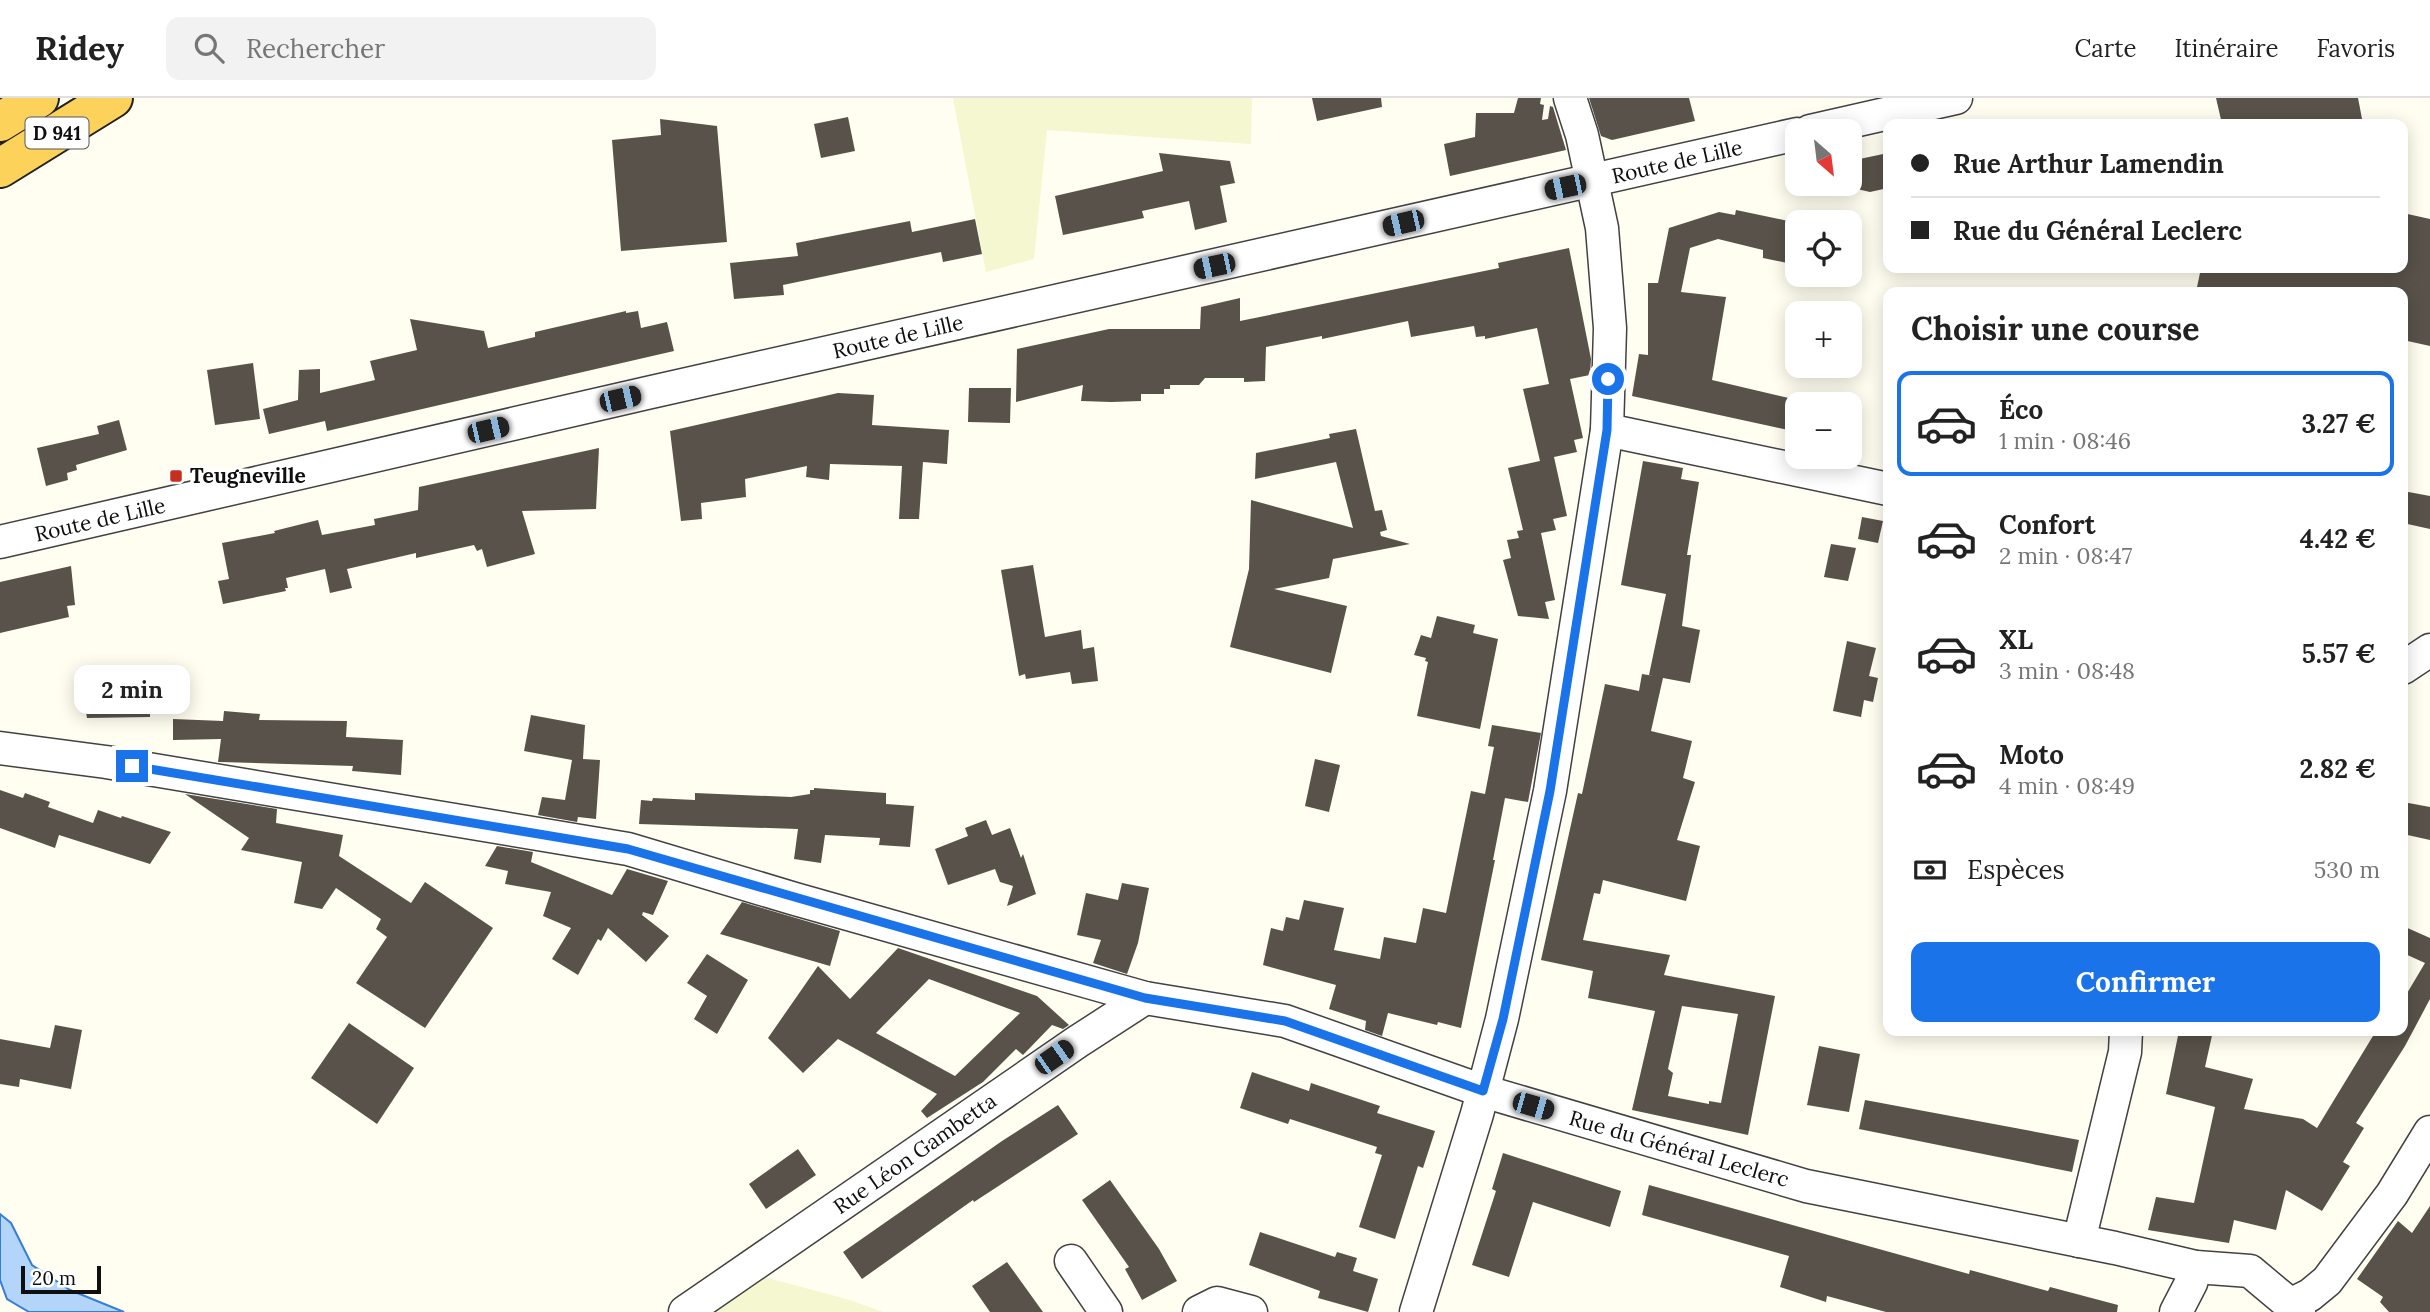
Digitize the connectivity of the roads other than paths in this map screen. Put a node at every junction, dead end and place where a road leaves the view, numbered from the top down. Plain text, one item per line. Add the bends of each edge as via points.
1 (39, 98) edge
2 (113, 98) edge
3 (1570, 98) edge
4 (1956, 98) edge
5 (1862, 119) edge
6 (0, 122) edge
7 (1785, 137) edge
8 (0, 168) edge
9 (1592, 181) junction
10 (1607, 430) junction
11 (1883, 488) edge
12 (0, 542) edge
13 (2430, 650) edge
14 (2408, 665) edge
15 (0, 748) edge
16 (1145, 998) junction
17 (2126, 1036) edge
18 (1483, 1091) junction
19 (2430, 1132) edge
20 (2079, 1241) junction
21 (1071, 1261) dead end
22 (2196, 1267) junction
23 (2296, 1308) edge
24 (685, 1312) edge
25 (1106, 1312) edge
26 (1199, 1312) edge
27 (1251, 1312) edge
28 (1416, 1312) edge
29 (2176, 1312) edge

1 - 6 highway, D 941
2 - 8 highway, D 941
3 - 9 street
4 - 5 street
7 - 9 street, Route de Lille
9 - 10 street via 1602,228 1610,328
9 - 12 street, Route de Lille
10 - 11 street
10 - 18 street via 1550,791 1503,1019
13 - 14 street
15 - 16 street, Rue du Général Leclerc via 628,849
16 - 18 street, Rue du Général Leclerc via 1285,1021
16 - 24 street, Rue Léon Gambetta
17 - 20 street
18 - 20 street, Rue du Général Leclerc via 1806,1186
18 - 28 street
19 - 23 street via 2392,1194 2326,1280
20 - 22 street, Rue du Général Leclerc
21 - 25 street
22 - 23 street, Rue du Général Leclerc via 2250,1271
22 - 29 street
26 - 27 street via 1217,1303

